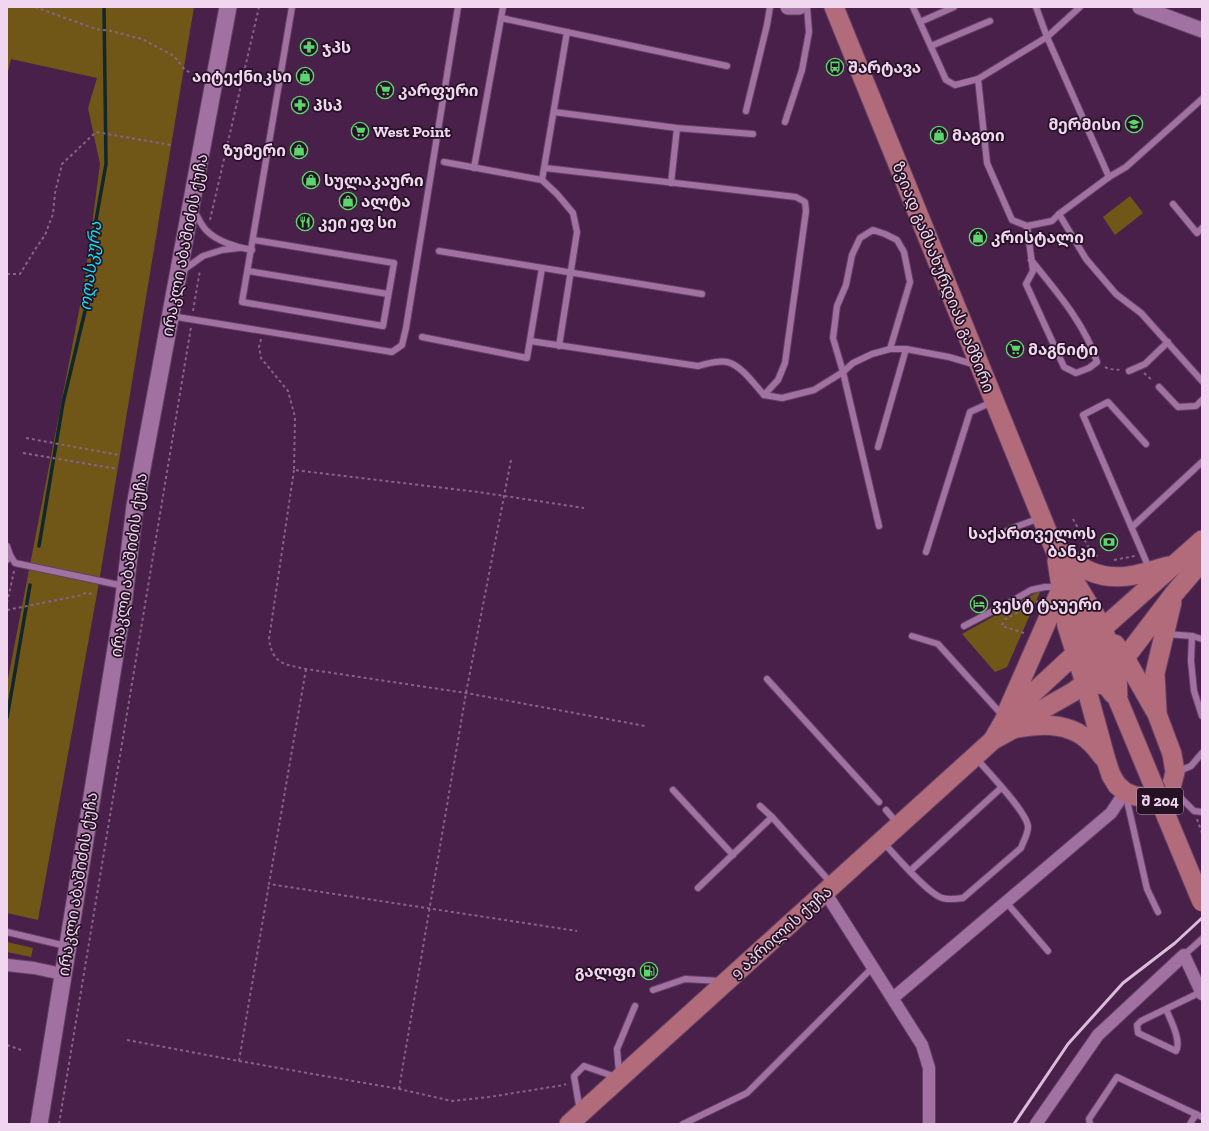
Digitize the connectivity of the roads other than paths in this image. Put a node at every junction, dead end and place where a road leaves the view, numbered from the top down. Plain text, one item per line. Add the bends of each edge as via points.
1 (228, 7) edge
2 (292, 7) edge
3 (458, 7) edge
4 (503, 7) edge
5 (770, 7) edge
6 (788, 7) edge
7 (799, 7) edge
8 (808, 7) edge
9 (834, 7) edge
10 (913, 7) edge
11 (954, 7) edge
12 (1036, 7) edge
13 (1080, 7) edge
14 (1140, 7) edge
15 (501, 18) junction
16 (990, 21) dead end
17 (920, 22) junction
18 (1202, 30) edge
19 (567, 32) junction
20 (1047, 37) junction
21 (931, 46) junction
22 (727, 66) dead end
23 (978, 79) junction
24 (1202, 99) edge
25 (746, 111) dead end
26 (554, 112) junction
27 (785, 122) dead end
28 (677, 128) junction
29 (753, 134) dead end
30 (444, 162) dead end
31 (474, 168) junction
32 (544, 168) junction
33 (1109, 177) junction
34 (542, 180) junction
35 (671, 183) junction
36 (1173, 204) dead end
37 (191, 207) junction
38 (1058, 214) junction
39 (1027, 226) junction
40 (1202, 228) edge
41 (254, 240) junction
42 (239, 248) junction
43 (252, 250) junction
44 (439, 251) dead end
45 (1031, 260) junction
46 (542, 268) junction
47 (248, 271) junction
48 (571, 273) junction
49 (178, 274) junction
50 (388, 294) junction
51 (702, 294) dead end
52 (170, 316) junction
53 (422, 337) dead end
54 (530, 341) junction
55 (1168, 342) junction
56 (559, 346) junction
57 (890, 349) junction
58 (906, 349) junction
59 (980, 366) junction
60 (1129, 371) road end
61 (844, 372) junction
62 (1202, 381) edge
63 (1158, 386) road end
64 (764, 395) junction
65 (1202, 400) edge
66 (994, 401) junction
67 (1146, 444) dead end
68 (878, 447) dead end
69 (1202, 462) edge
70 (1042, 517) junction
71 (879, 526) dead end
72 (1132, 527) junction
73 (982, 537) dead end
74 (1202, 540) edge
75 (7, 546) edge
76 (1054, 548) junction
77 (926, 552) dead end
78 (9, 557) edge
79 (1202, 561) edge
80 (1176, 564) junction
81 (1151, 572) junction
82 (125, 586) junction
83 (1062, 587) junction
84 (1173, 595) junction
85 (964, 626) dead end
86 (1103, 628) junction
87 (1164, 634) junction
88 (912, 636) dead end
89 (1192, 636) junction
90 (1202, 639) edge
91 (1082, 648) junction
92 (1116, 671) junction
93 (767, 679) dead end
94 (1085, 683) junction
95 (1157, 714) junction
96 (1202, 716) edge
97 (1010, 724) junction
98 (1202, 753) edge
99 (974, 757) junction
100 (1106, 760) junction
101 (1173, 780) junction
102 (1001, 788) junction
103 (673, 790) dead end
104 (1126, 792) junction
105 (878, 802) dead end
106 (760, 806) dead end
107 (886, 810) dead end
108 (1202, 812) edge
109 (772, 817) junction
110 (899, 825) junction
111 (882, 841) junction
112 (733, 855) junction
113 (910, 871) junction
114 (698, 888) dead end
115 (829, 888) junction
116 (1006, 902) junction
117 (1202, 902) edge
118 (1158, 912) dead end
119 (7, 932) edge
120 (1202, 939) edge
121 (67, 946) junction
122 (1048, 951) dead end
123 (1184, 955) junction
124 (7, 965) edge
125 (873, 967) junction
126 (62, 974) junction
127 (727, 981) junction
128 (653, 990) dead end
129 (1202, 993) edge
130 (893, 998) junction
131 (635, 1006) dead end
132 (1166, 1009) junction
133 (620, 1078) junction
134 (1199, 1115) edge
135 (574, 1119) edge
136 (39, 1124) edge
137 (683, 1124) edge
138 (930, 1124) edge
139 (1036, 1124) edge
140 (1090, 1124) edge
141 (1190, 1124) edge

1 - 37 main road, ირაკლი აბაშიძის ქუჩა
2 - 41 lane
3 - 52 lane via 402,345 392,352
4 - 15 lane
5 - 25 lane
6 - 7 street
8 - 27 lane via 809,32 802,70
9 - 59 main road, ზვიად გამსახურდიას გამზირი
10 - 17 lane
11 - 17 lane
12 - 20 lane
13 - 20 lane
14 - 18 street
15 - 19 lane
15 - 31 lane
16 - 21 lane
17 - 21 lane
19 - 22 lane
19 - 26 lane
20 - 23 lane
20 - 33 lane
21 - 23 lane via 946,80 955,85
23 - 39 lane via 987,163 1012,220
24 - 33 lane via 1126,167
26 - 28 lane
26 - 32 lane
28 - 29 lane
28 - 35 lane
30 - 31 lane
31 - 34 lane
32 - 34 lane
32 - 35 lane
33 - 38 lane
34 - 48 lane via 574,214 577,232
35 - 64 lane via 796,198 805,202 806,211 785,363 778,380
36 - 40 lane via 1197,233
37 - 42 lane via 207,231
37 - 49 main road, ირაკლი აბაშიძის ქუჩა
38 - 39 lane via 1052,221
38 - 55 lane via 1086,259 1116,294 1141,313
39 - 45 lane
41 - 43 lane
41 - 50 lane via 394,263
42 - 43 lane
42 - 49 lane via 203,256
43 - 47 lane
44 - 46 lane
45 - 45 lane via 1033,271 1026,284 1064,367 1076,373 1089,368 1097,362 1092,347 1066,304
46 - 48 lane
46 - 54 lane
47 - 50 lane
47 - 50 lane via 242,302 367,324 383,326
48 - 51 lane
48 - 56 lane
49 - 52 main road, ირაკლი აბაშიძის ქუჩა
52 - 82 main road, ირაკლი აბაშიძის ქუჩა via 135,506
53 - 54 lane via 527,358
54 - 56 lane
55 - 60 lane via 1145,364
55 - 62 lane
56 - 64 lane via 698,366 726,362 735,365
57 - 58 lane
57 - 61 lane via 853,363
57 - 61 lane via 910,282 904,252 896,240 873,230 860,238 852,254 846,285 837,306 833,338
58 - 59 lane
58 - 68 lane
59 - 66 main road, ზვიად გამსახურდიას გამზირი
61 - 64 lane via 814,390 796,396 782,398
61 - 71 lane
63 - 65 lane via 1178,407 1196,406
66 - 70 main road, ზვიად გამსახურდიას გამზირი
66 - 77 lane via 970,412
67 - 72 lane via 1108,402 1083,415
69 - 72 lane
70 - 73 lane via 994,537
70 - 76 main road, ზვიად გამსახურდიას გამზირი
72 - 81 lane
74 - 80 main road
75 - 78 lane
76 - 81 main road via 1088,570 1101,575 1131,577
76 - 83 main road, ზვიად გამსახურდიას გამზირი
76 - 86 main road, ზვიად გამსახურდიას გამზირი
78 - 82 lane via 15,563
79 - 84 main road
80 - 81 main road
80 - 86 main road
82 - 121 main road, ირაკლი აბაშიძის ქუჩა
83 - 85 lane via 1031,590
83 - 91 main road, ზვიად გამსახურდიას გამზირი via 1067,626
83 - 97 main road via 1013,697
84 - 87 main road
84 - 92 main road
86 - 91 main road
86 - 92 main road, ზვიად გამსახურდიას გამზირი / შ 204
87 - 89 lane
87 - 95 main road via 1155,673
88 - 97 lane via 938,644
89 - 90 lane
89 - 96 lane via 1190,661 1194,691
91 - 92 main road, ზვიად გამსახურდიას გამზირი / შ 204
91 - 94 main road
91 - 97 main road
92 - 94 main road
92 - 95 main road
92 - 117 main road, ზვიად გამსახურდიას გამზირი / შ 204, bridge via 1118,700
93 - 105 lane
94 - 97 main road via 1043,709
94 - 100 main road
95 - 101 main road via 1172,754
97 - 99 main road, 9 აპრილის ქუჩა
97 - 100 main road via 1062,727 1083,736
98 - 101 lane
99 - 102 lane
99 - 110 main road, 9 აპრილის ქუჩა
100 - 104 main road via 1117,785
101 - 104 main road via 1166,793 1154,798 1135,796
101 - 108 lane via 1194,811
102 - 113 lane
102 - 113 lane via 1025,817 1028,827 1021,848 963,898 942,898 929,890
103 - 112 lane
104 - 116 street via 1111,813
104 - 118 lane via 1147,889
106 - 109 lane
107 - 110 lane
109 - 112 lane
109 - 115 lane
110 - 111 main road, 9 აპრილის ქუჩა
111 - 113 lane
111 - 115 main road, 9 აპრილის ქუჩა
112 - 114 lane
115 - 125 street
115 - 127 main road, 9 აპრილის ქუჩა
116 - 122 lane
116 - 130 street
119 - 121 lane
120 - 123 lane
121 - 126 main road, ირაკლი აბაშიძის ქუჩა
123 - 129 street
123 - 139 street via 1098,1035
124 - 126 street
125 - 130 street
125 - 137 lane via 747,1093
126 - 136 main road, ირაკლი აბაშიძის ქუჩა
127 - 128 lane via 684,979
127 - 133 main road, 9 აპრილის ქუჩა
129 - 132 lane
130 - 138 street via 922,1046 929,1068
131 - 133 lane via 617,1049
132 - 132 lane via 1178,1042 1176,1050 1138,1033 1137,1025 1141,1021
133 - 135 main road, 9 აპრილის ქუჩა
133 - 135 lane via 584,1066 574,1076
134 - 140 lane via 1117,1077 1089,1119
134 - 141 lane

